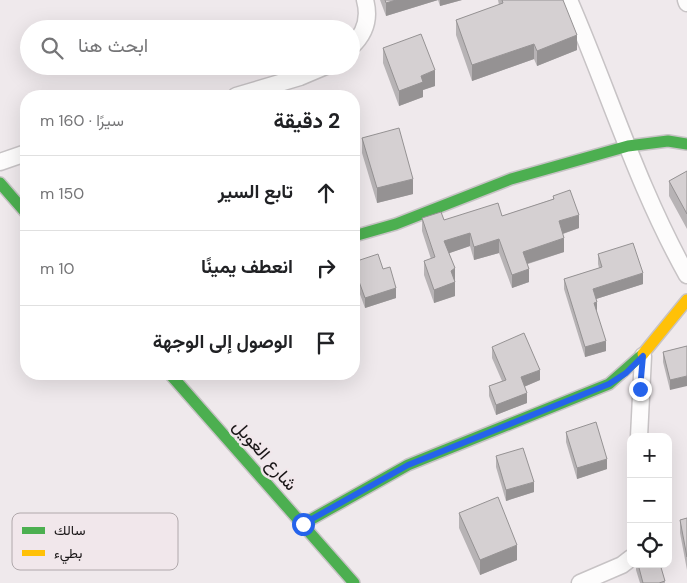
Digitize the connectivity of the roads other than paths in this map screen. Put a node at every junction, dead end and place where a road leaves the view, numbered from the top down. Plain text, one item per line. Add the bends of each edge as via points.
1 (365, 0) edge
2 (569, 0) edge
3 (360, 34) edge
4 (305, 75) edge
5 (256, 90) edge
6 (687, 144) edge
7 (628, 146) junction
8 (20, 155) edge
9 (0, 162) edge
10 (0, 183) edge
11 (20, 205) edge
12 (360, 234) edge
13 (687, 275) edge
14 (687, 300) edge
15 (643, 356) junction
16 (175, 380) edge
17 (639, 433) edge
18 (303, 524) junction
19 (627, 561) edge
20 (354, 583) edge
21 (580, 583) edge

1 - 3 street via 368,9 366,26
2 - 7 street
4 - 5 street
6 - 7 street via 668,141
7 - 12 street via 511,179 396,224
7 - 13 street via 646,194
8 - 9 street
10 - 11 street
14 - 15 street
15 - 17 street
15 - 18 street via 609,384 408,465
16 - 18 street, شارع الغويل
18 - 20 street, شارع الغويل
19 - 21 street

